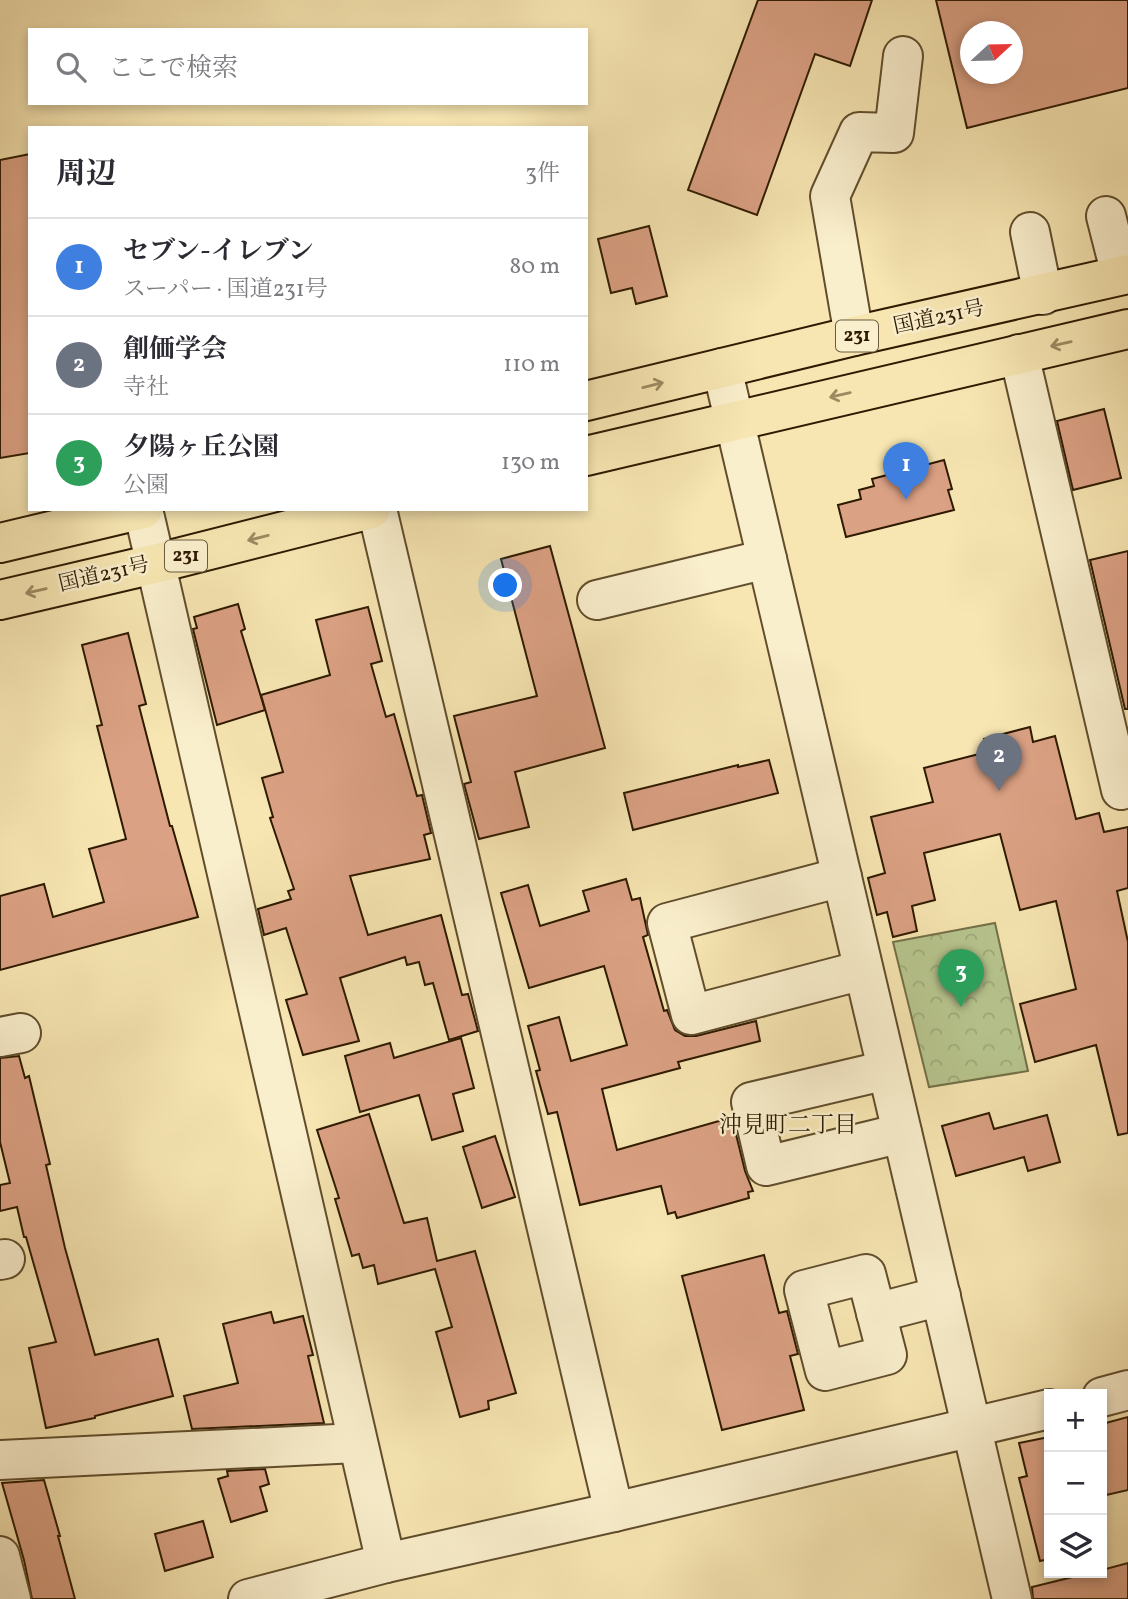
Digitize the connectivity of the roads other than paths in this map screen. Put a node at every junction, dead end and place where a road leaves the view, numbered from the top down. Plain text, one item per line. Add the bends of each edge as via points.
1 (903, 56) dead end
2 (1106, 216) dead end
3 (1030, 232) dead end
4 (1124, 275) edge
5 (1043, 295) junction
6 (1128, 329) edge
7 (854, 336) junction
8 (1020, 354) junction
9 (722, 368) junction
10 (588, 401) edge
11 (736, 419) junction
12 (588, 456) edge
13 (135, 511) edge
14 (143, 511) edge
15 (363, 511) edge
16 (377, 511) edge
17 (0, 543) edge
18 (767, 559) junction
19 (154, 564) junction
20 (0, 600) edge
21 (597, 600) dead end
22 (1121, 790) dead end
23 (842, 877) junction
24 (863, 970) junction
25 (887, 1070) junction
26 (902, 1133) junction
27 (941, 1296) junction
28 (876, 1313) dead end
29 (1128, 1390) edge
30 (1107, 1395) edge
31 (1044, 1410) edge
32 (972, 1427) junction
33 (357, 1443) junction
34 (0, 1460) edge
35 (614, 1512) junction
36 (0, 1556) edge
37 (386, 1563) junction
38 (349, 1587) edge
39 (11, 1599) edge
40 (248, 1599) edge
41 (1012, 1599) edge

1 - 7 street via 894,133 859,132 830,196
2 - 4 street
3 - 5 street
4 - 5 highway, 国道231号 / 231
5 - 7 highway, 国道231号 / 231
6 -> 8 highway
7 - 9 highway, 国道231号 / 231
8 -> 11 highway
8 - 22 street
10 -> 9 highway, 国道231号 / 231
9 - 11 street
11 - 12 highway
11 - 18 street
13 - 17 highway
14 - 19 street
15 -> 19 highway, 国道231号 / 231
16 - 35 street
18 - 21 street
18 - 23 street
19 -> 20 highway, 国道231号 / 231
19 - 33 street
23 - 24 street
23 - 24 street via 667,923 691,1015
24 - 25 street
25 - 26 street
25 - 26 street via 751,1102 766,1166
26 - 27 street
27 - 28 street
27 - 32 street
29 - 30 street
31 - 32 street
32 - 35 street
32 - 41 street
33 - 34 street
33 - 37 street
35 - 37 street
36 - 39 street
37 - 38 street
38 - 40 street

